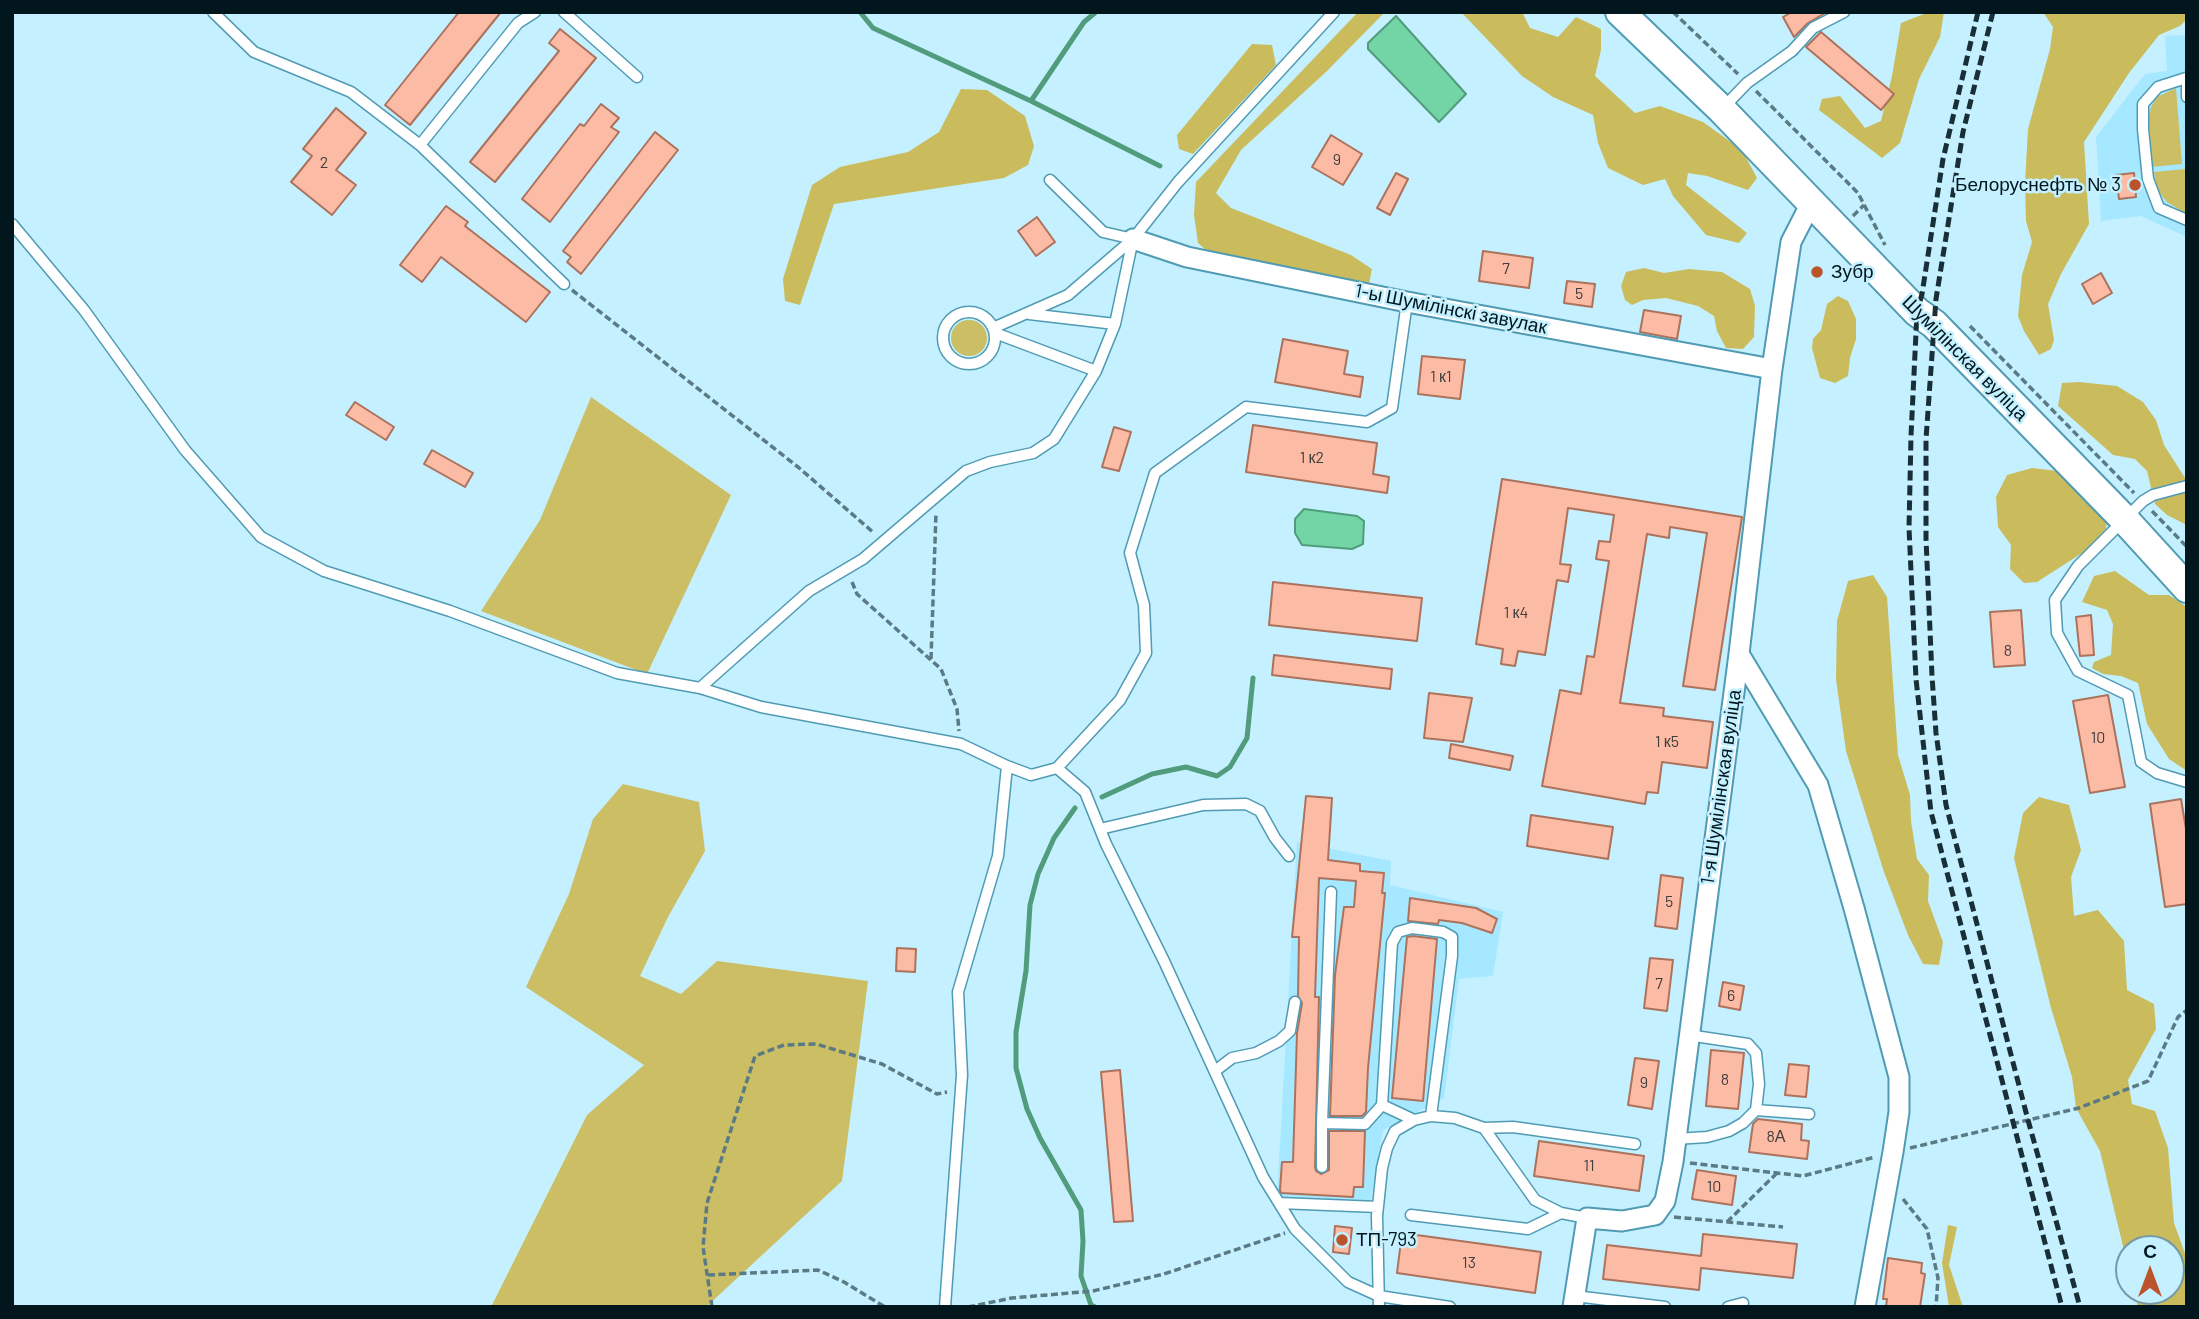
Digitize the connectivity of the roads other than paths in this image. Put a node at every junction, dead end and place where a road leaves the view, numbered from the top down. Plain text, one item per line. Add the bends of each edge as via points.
1 (213, 12) edge
2 (535, 12) edge
3 (564, 12) edge
4 (1334, 12) edge
5 (1620, 12) edge
6 (1844, 12) edge
7 (637, 77) dead end
8 (2186, 78) edge
9 (2187, 97) edge
10 (1722, 110) junction
11 (421, 145) junction
12 (1050, 180) dead end
13 (1811, 203) junction
14 (2187, 220) edge
15 (12, 224) edge
16 (1133, 239) junction
17 (564, 284) road end
18 (1407, 302) junction
19 (1026, 314) junction
20 (1115, 324) junction
21 (994, 330) junction
22 (1772, 369) junction
23 (1096, 371) junction
24 (2187, 486) edge
25 (2134, 511) junction
26 (2187, 588) edge
27 (1739, 654) junction
28 (700, 688) junction
29 (1007, 766) junction
30 (1057, 768) junction
31 (2187, 782) edge
32 (1100, 829) junction
33 (1289, 856) dead end
34 (1331, 891) dead end
35 (1295, 1003) dead end
36 (1688, 1035) junction
37 (1215, 1071) junction
38 (1382, 1105) junction
39 (1756, 1110) junction
40 (1809, 1114) dead end
41 (1430, 1116) junction
42 (1414, 1120) junction
43 (1322, 1123) junction
44 (1484, 1128) junction
45 (1675, 1139) junction
46 (1635, 1144) dead end
47 (1322, 1167) dead end
48 (1279, 1203) junction
49 (1378, 1207) junction
50 (1561, 1213) junction
51 (1411, 1215) dead end
52 (1587, 1218) junction
53 (1379, 1301) edge
54 (1574, 1301) edge
55 (1743, 1303) dead end
56 (945, 1307) edge
57 (1450, 1307) edge
58 (1665, 1307) edge
59 (1728, 1307) edge
60 (1865, 1307) edge

1 - 11 lane via 254,52 351,92
2 - 11 lane via 518,23
3 - 7 lane
4 - 16 lane via 1178,182
5 - 10 main road, Шумілінская вуліца
6 - 10 lane via 1813,27
8 - 9 lane
8 - 14 lane via 2158,87 2143,104 2143,129 2148,179 2159,208
10 - 13 main road, Шумілінская вуліца
11 - 17 lane
12 - 16 lane via 1103,232
13 - 22 street, 1-я Шумілінская вуліца via 1791,242
13 - 25 main road, Шумілінская вуліца via 1917,312
15 - 28 lane via 84,310 185,450 261,537 324,571 450,611 617,673
16 - 18 street, 1-ы Шумілінскі завулак via 1187,257
16 - 19 lane via 1068,295
16 - 20 lane
18 - 22 street, 1-ы Шумілінскі завулак
18 - 30 lane via 1392,408 1367,422 1246,407 1155,473 1130,553 1144,605 1146,653 1120,699
19 - 20 lane
19 - 21 lane
20 - 23 lane
21 - 21 lane via 984,316 974,312 954,315 943,332 946,352 963,364 983,360 995,343
21 - 23 lane
22 - 27 street, 1-я Шумілінская вуліца
23 - 28 lane via 1054,439 1033,453 966,471 863,559 809,591
24 - 25 lane via 2153,495
25 - 26 main road, Шумілінская вуліца
25 - 31 lane via 2078,566 2055,600 2057,633 2078,671 2128,695 2141,762 2157,773
27 - 36 street, 1-я Шумілінская вуліца
27 - 60 street via 1818,785 1899,1077 1894,1152
28 - 29 lane via 761,707 961,744
29 - 30 lane via 1031,775
29 - 56 lane via 998,856 958,992 962,1075
30 - 32 lane via 1085,792
32 - 33 lane via 1203,805 1246,804 1260,811
32 - 37 lane
34 - 43 lane
35 - 37 lane via 1290,1031 1279,1041 1256,1054 1232,1058
36 - 39 lane via 1748,1044 1756,1053
36 - 45 street, 1-я Шумілінская вуліца
37 - 48 lane via 1262,1177
38 - 41 lane via 1392,943 1398,932 1412,928 1443,932 1452,937 1452,956
38 - 42 lane
38 - 43 lane via 1365,1124
39 - 40 lane
39 - 45 lane via 1729,1131
41 - 42 lane
41 - 44 lane
42 - 49 lane via 1395,1131 1387,1148
43 - 47 lane
44 - 46 lane via 1513,1127
44 - 50 lane via 1535,1200
45 - 52 street, 1-я Шумілінская вуліца via 1665,1201 1655,1215 1622,1221
48 - 49 lane
48 - 53 lane via 1295,1229 1348,1282
49 - 53 lane
50 - 51 lane via 1528,1229
50 - 52 lane
52 - 54 street
53 - 57 lane
54 - 58 lane
55 - 59 lane

